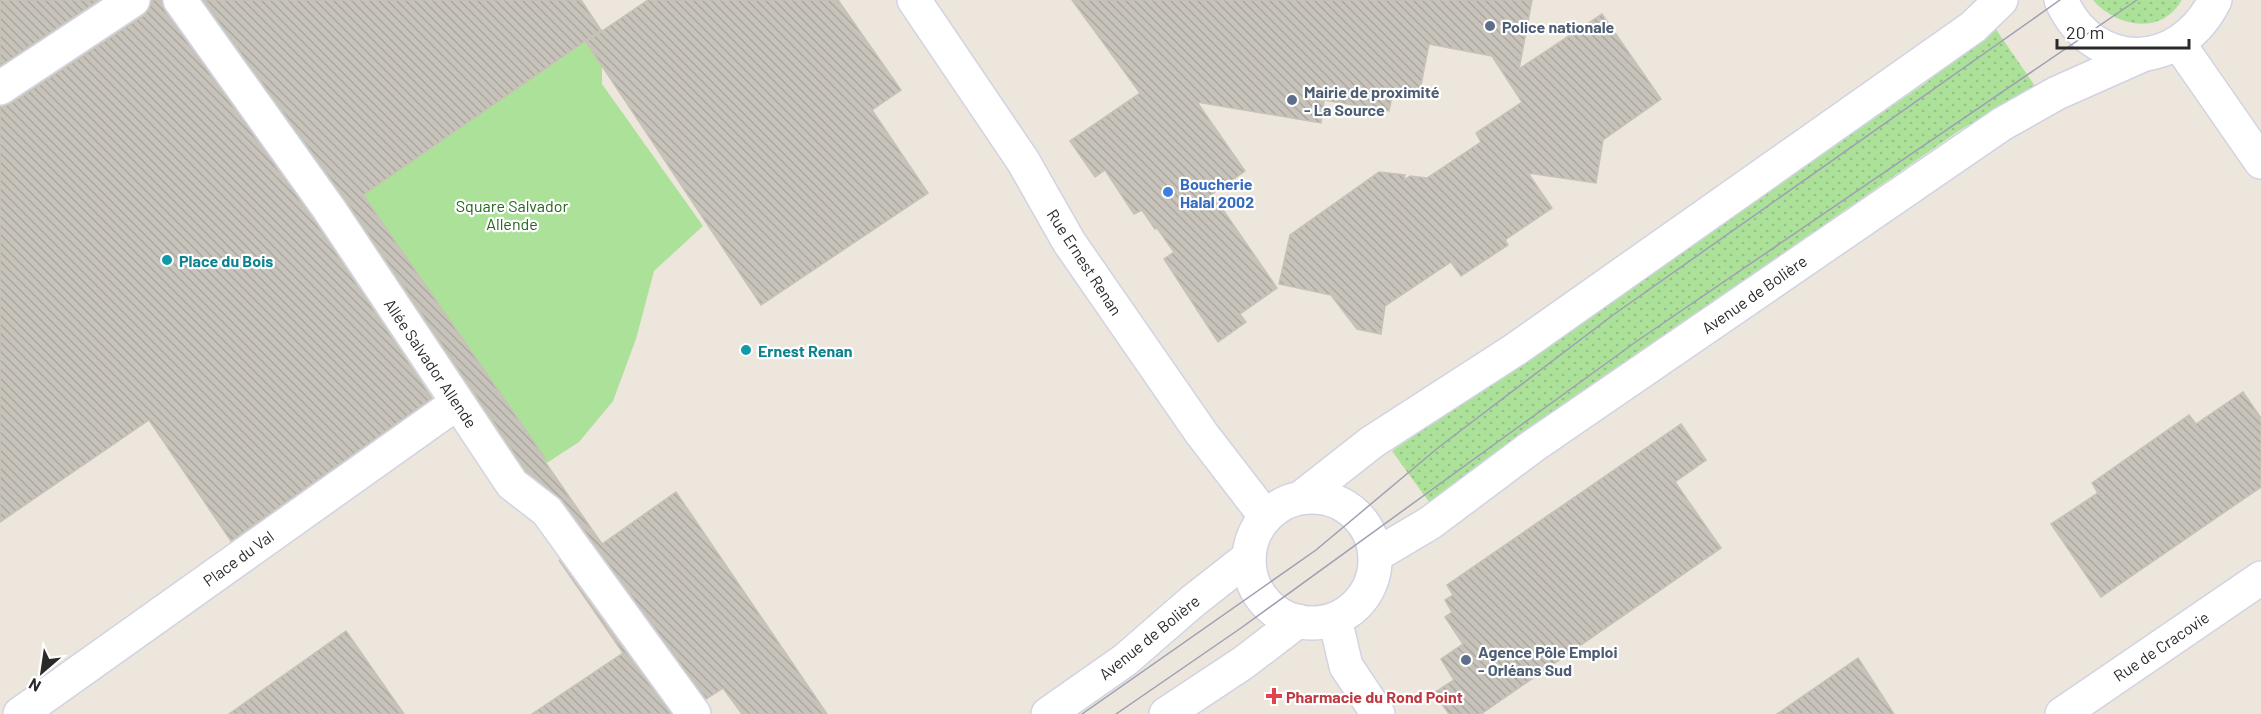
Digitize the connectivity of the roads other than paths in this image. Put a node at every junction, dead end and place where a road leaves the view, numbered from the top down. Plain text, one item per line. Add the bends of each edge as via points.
1 (134, 0) edge
2 (180, 0) edge
3 (914, 0) edge
4 (2001, 0) edge
5 (2061, 0) edge
6 (2215, 0) edge
7 (2179, 44) junction
8 (2145, 54) junction
9 (0, 88) edge
10 (2261, 162) edge
11 (457, 403) junction
12 (1302, 497) junction
13 (1266, 517) junction
14 (1376, 555) junction
15 (1249, 557) junction
16 (2261, 578) edge
17 (1335, 619) junction
18 (1298, 621) junction
19 (20, 714) edge
20 (694, 714) edge
21 (1048, 714) edge
22 (1166, 714) edge
23 (1378, 714) edge
24 (2062, 714) edge

1 - 9 street
2 - 11 street, Allée Salvador Allende via 329,210
3 - 13 street, Rue Ernest Renan via 1023,161 1070,242 1202,434
4 - 12 street via 1963,33 1516,349 1372,442
5 - 8 street via 2074,25 2094,41 2124,53
6 - 7 street via 2194,32
7 - 8 street, Avenue de Bolière
7 - 10 street
8 - 14 street, Avenue de Bolière via 2057,93 2002,124 1533,446 1430,523
11 - 19 street, Place du Val
11 - 20 street, Allée Salvador Allende via 512,484 547,511
12 - 13 street via 1282,504
12 - 14 street via 1323,497 1343,504 1370,533
13 - 15 street via 1257,529
14 - 17 street via 1374,575 1366,593 1353,609
15 - 18 street via 1258,591 1282,615
15 - 21 street, Avenue de Bolière via 1125,660
16 - 24 street, Rue de Cracovie
17 - 18 street via 1317,623
17 - 23 street via 1346,666
18 - 22 street

